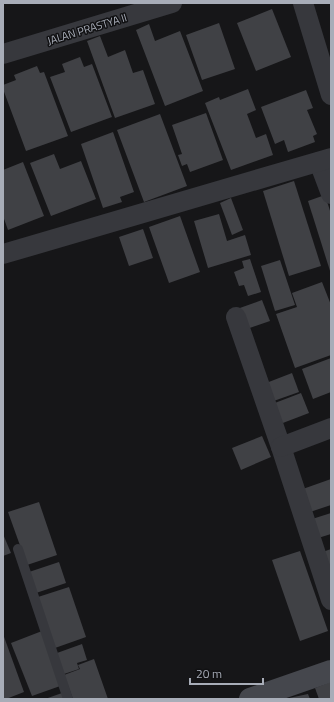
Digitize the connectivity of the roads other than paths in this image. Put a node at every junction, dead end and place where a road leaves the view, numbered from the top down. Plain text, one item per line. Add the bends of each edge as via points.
1 (172, 3) edge
2 (303, 3) edge
3 (3, 54) edge
4 (331, 95) edge
5 (325, 160) edge
6 (331, 194) edge
7 (3, 254) edge
8 (236, 317) dead end
9 (331, 428) edge
10 (281, 447) junction
11 (18, 549) dead end
12 (331, 600) edge
13 (331, 671) edge
14 (68, 699) edge
15 (250, 699) edge

1 - 3 street, JALAN PRASTYA II
2 - 4 street
5 - 6 street
5 - 7 street
8 - 10 street
9 - 10 street
10 - 12 street
11 - 14 lane
13 - 15 main road

